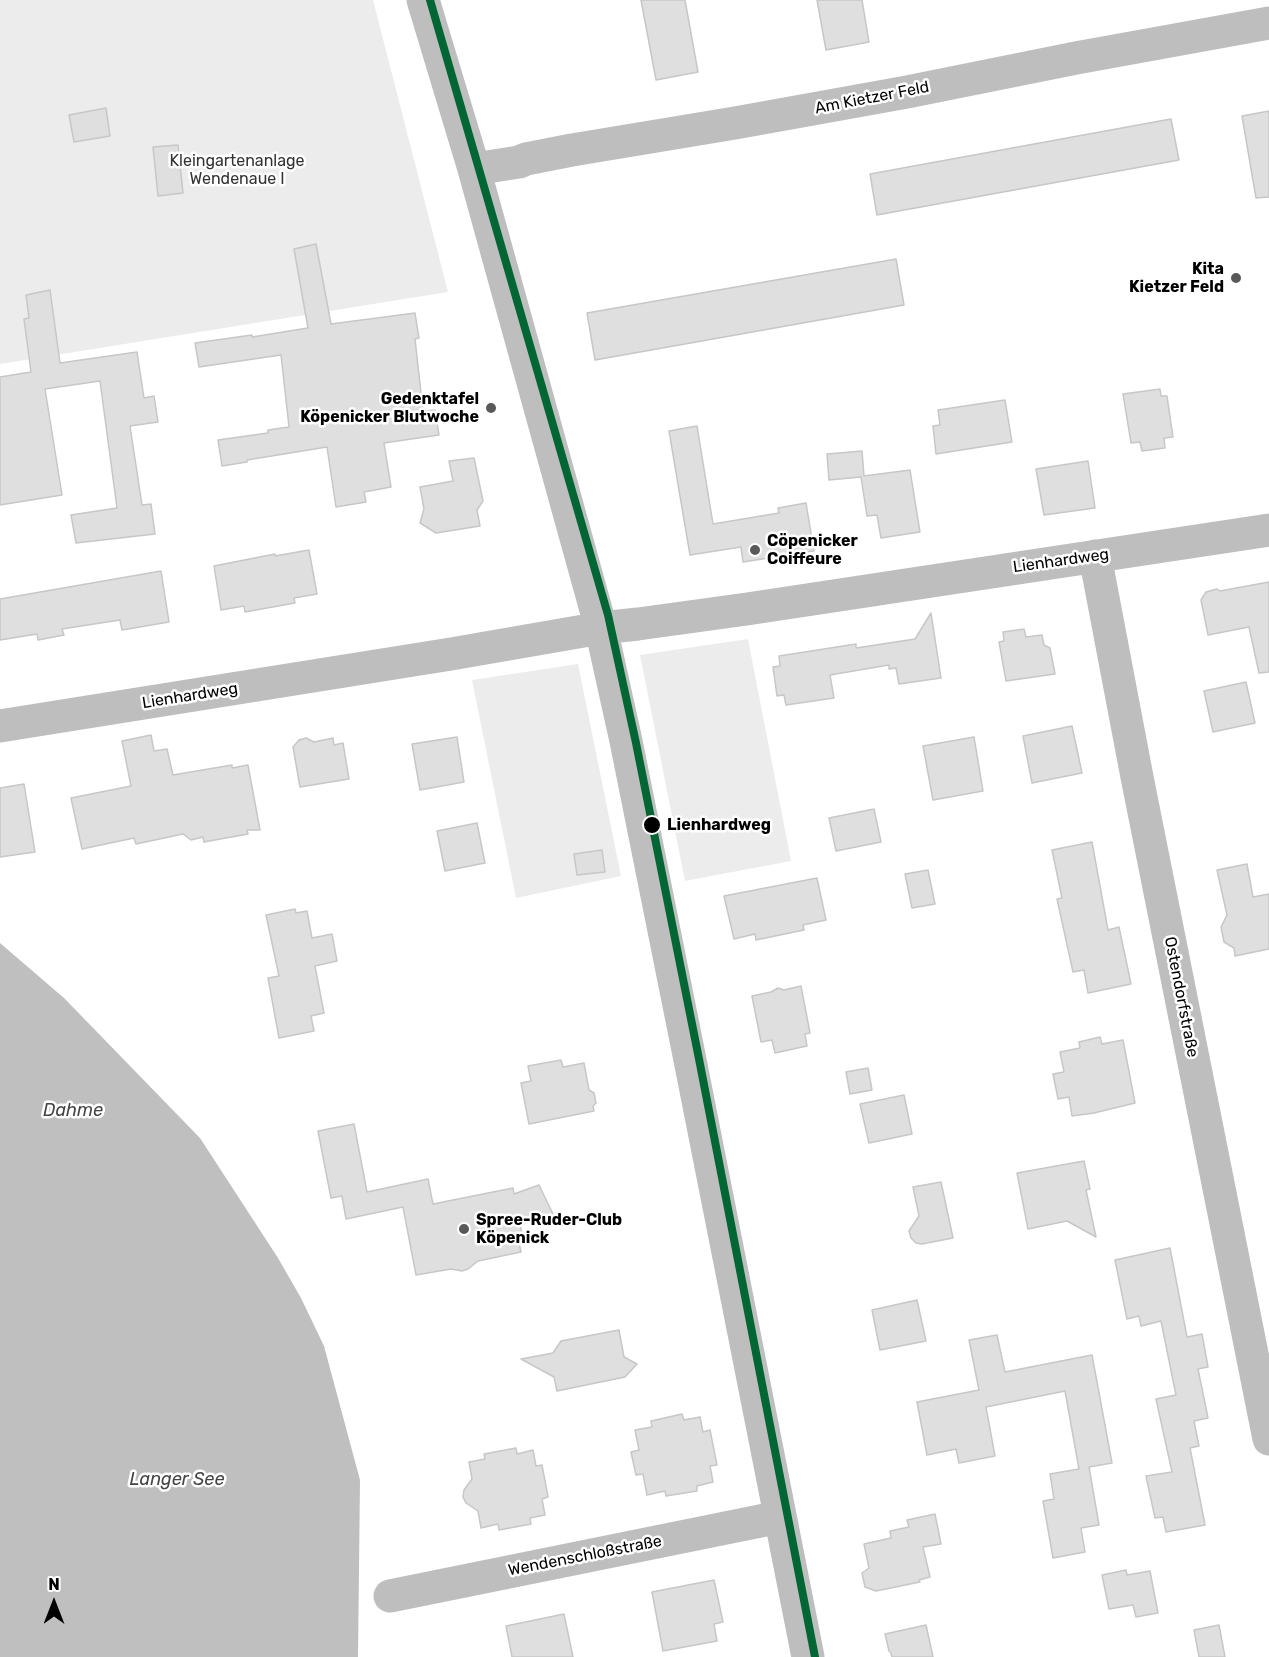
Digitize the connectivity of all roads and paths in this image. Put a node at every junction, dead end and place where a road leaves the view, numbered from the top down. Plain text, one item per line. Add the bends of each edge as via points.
1 (423, 0) edge
2 (1269, 23) edge
3 (474, 169) junction
4 (1269, 530) edge
5 (1095, 556) junction
6 (601, 628) junction
7 (0, 726) edge
8 (1269, 1439) edge
9 (780, 1516) junction
10 (390, 1596) dead end
11 (808, 1657) edge

1 - 3 street
2 - 3 street, Am Kietzer Feld
3 - 6 street
4 - 5 street, Lienhardweg
5 - 6 street, Lienhardweg
5 - 8 street, Ostendorfstraße
6 - 7 street, Lienhardweg
6 - 9 street
9 - 10 street, Wendenschloßstraße
9 - 11 street

